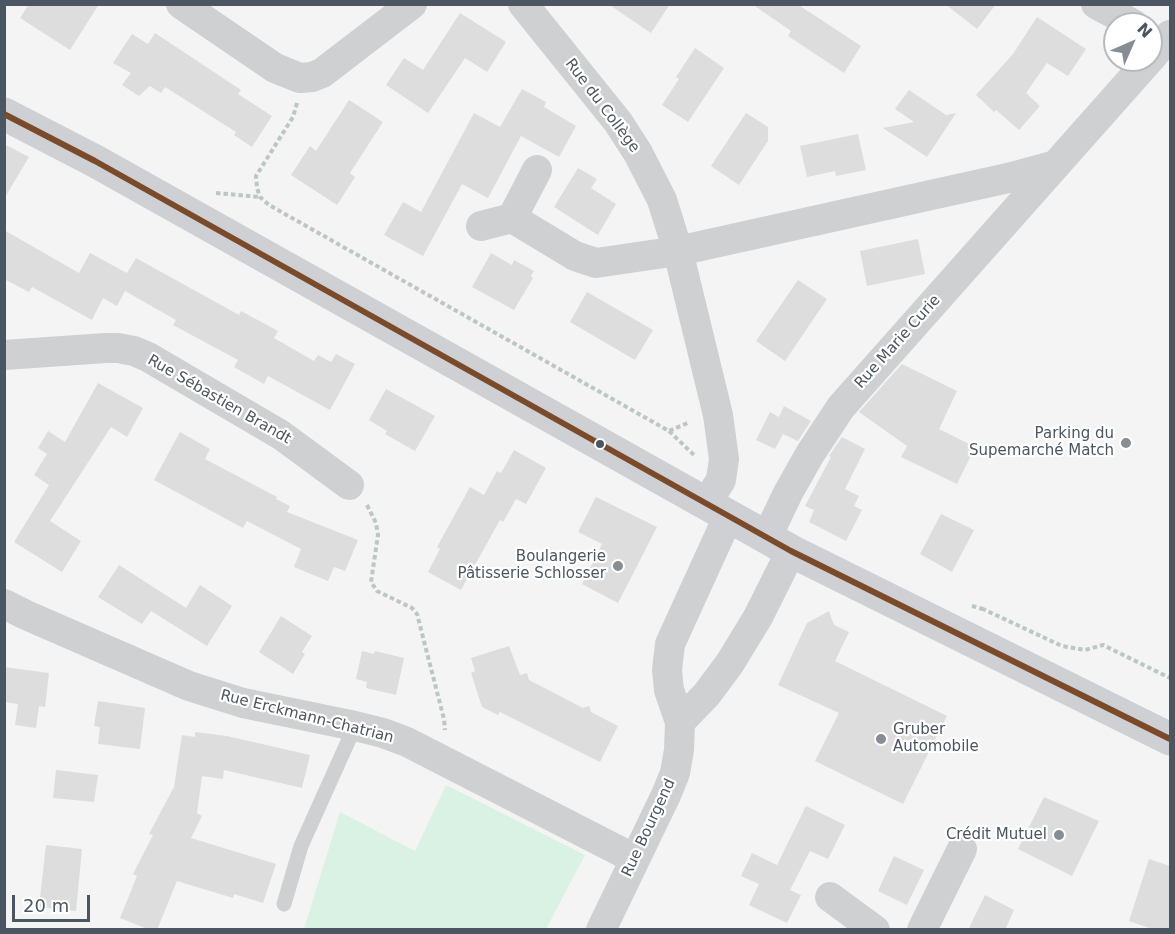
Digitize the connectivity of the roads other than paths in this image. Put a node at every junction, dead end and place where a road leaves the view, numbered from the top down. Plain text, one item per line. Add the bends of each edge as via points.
1 (181, 4) edge
2 (412, 4) edge
3 (523, 4) edge
4 (1095, 4) edge
5 (1110, 12) edge
6 (1135, 72) edge
7 (4, 114) edge
8 (1056, 165) junction
9 (537, 170) dead end
10 (512, 218) junction
11 (481, 226) dead end
12 (678, 251) junction
13 (4, 355) edge
14 (349, 485) road end
15 (717, 511) junction
16 (779, 544) junction
17 (4, 604) edge
18 (680, 722) junction
19 (355, 726) junction
20 (1170, 739) edge
21 (962, 849) dead end
22 (635, 859) junction
23 (831, 897) dead end
24 (284, 904) dead end
25 (601, 930) edge
26 (874, 930) edge
27 (922, 930) edge

1 - 2 street via 275,68 300,78 327,69
3 - 12 street, Rue du Collège via 618,122 638,153 662,200
4 - 5 street
6 - 8 street, Rue Marie Curie
7 - 15 main road via 95,161
8 - 12 street
8 - 16 street, Rue Marie Curie via 841,407 788,493
9 - 10 street
10 - 11 street
10 - 12 street via 575,256 596,263
12 - 15 street, Rue du Collège via 718,415 724,459
13 - 14 street, Rue Sébastien Brandt via 106,348 134,351 281,435
15 - 16 main road
15 - 18 street, Rue Bourgend via 670,644 669,690
16 - 18 street via 758,616 730,663
16 - 20 main road
17 - 19 street, Rue Erckmann-Chatrian via 189,686 243,703
18 - 22 street, Rue Bourgend via 675,773
19 - 22 street, Rue Erckmann-Chatrian via 407,742
19 - 24 lane via 301,846
21 - 27 street
22 - 25 street, Rue Bourgend
23 - 26 street

